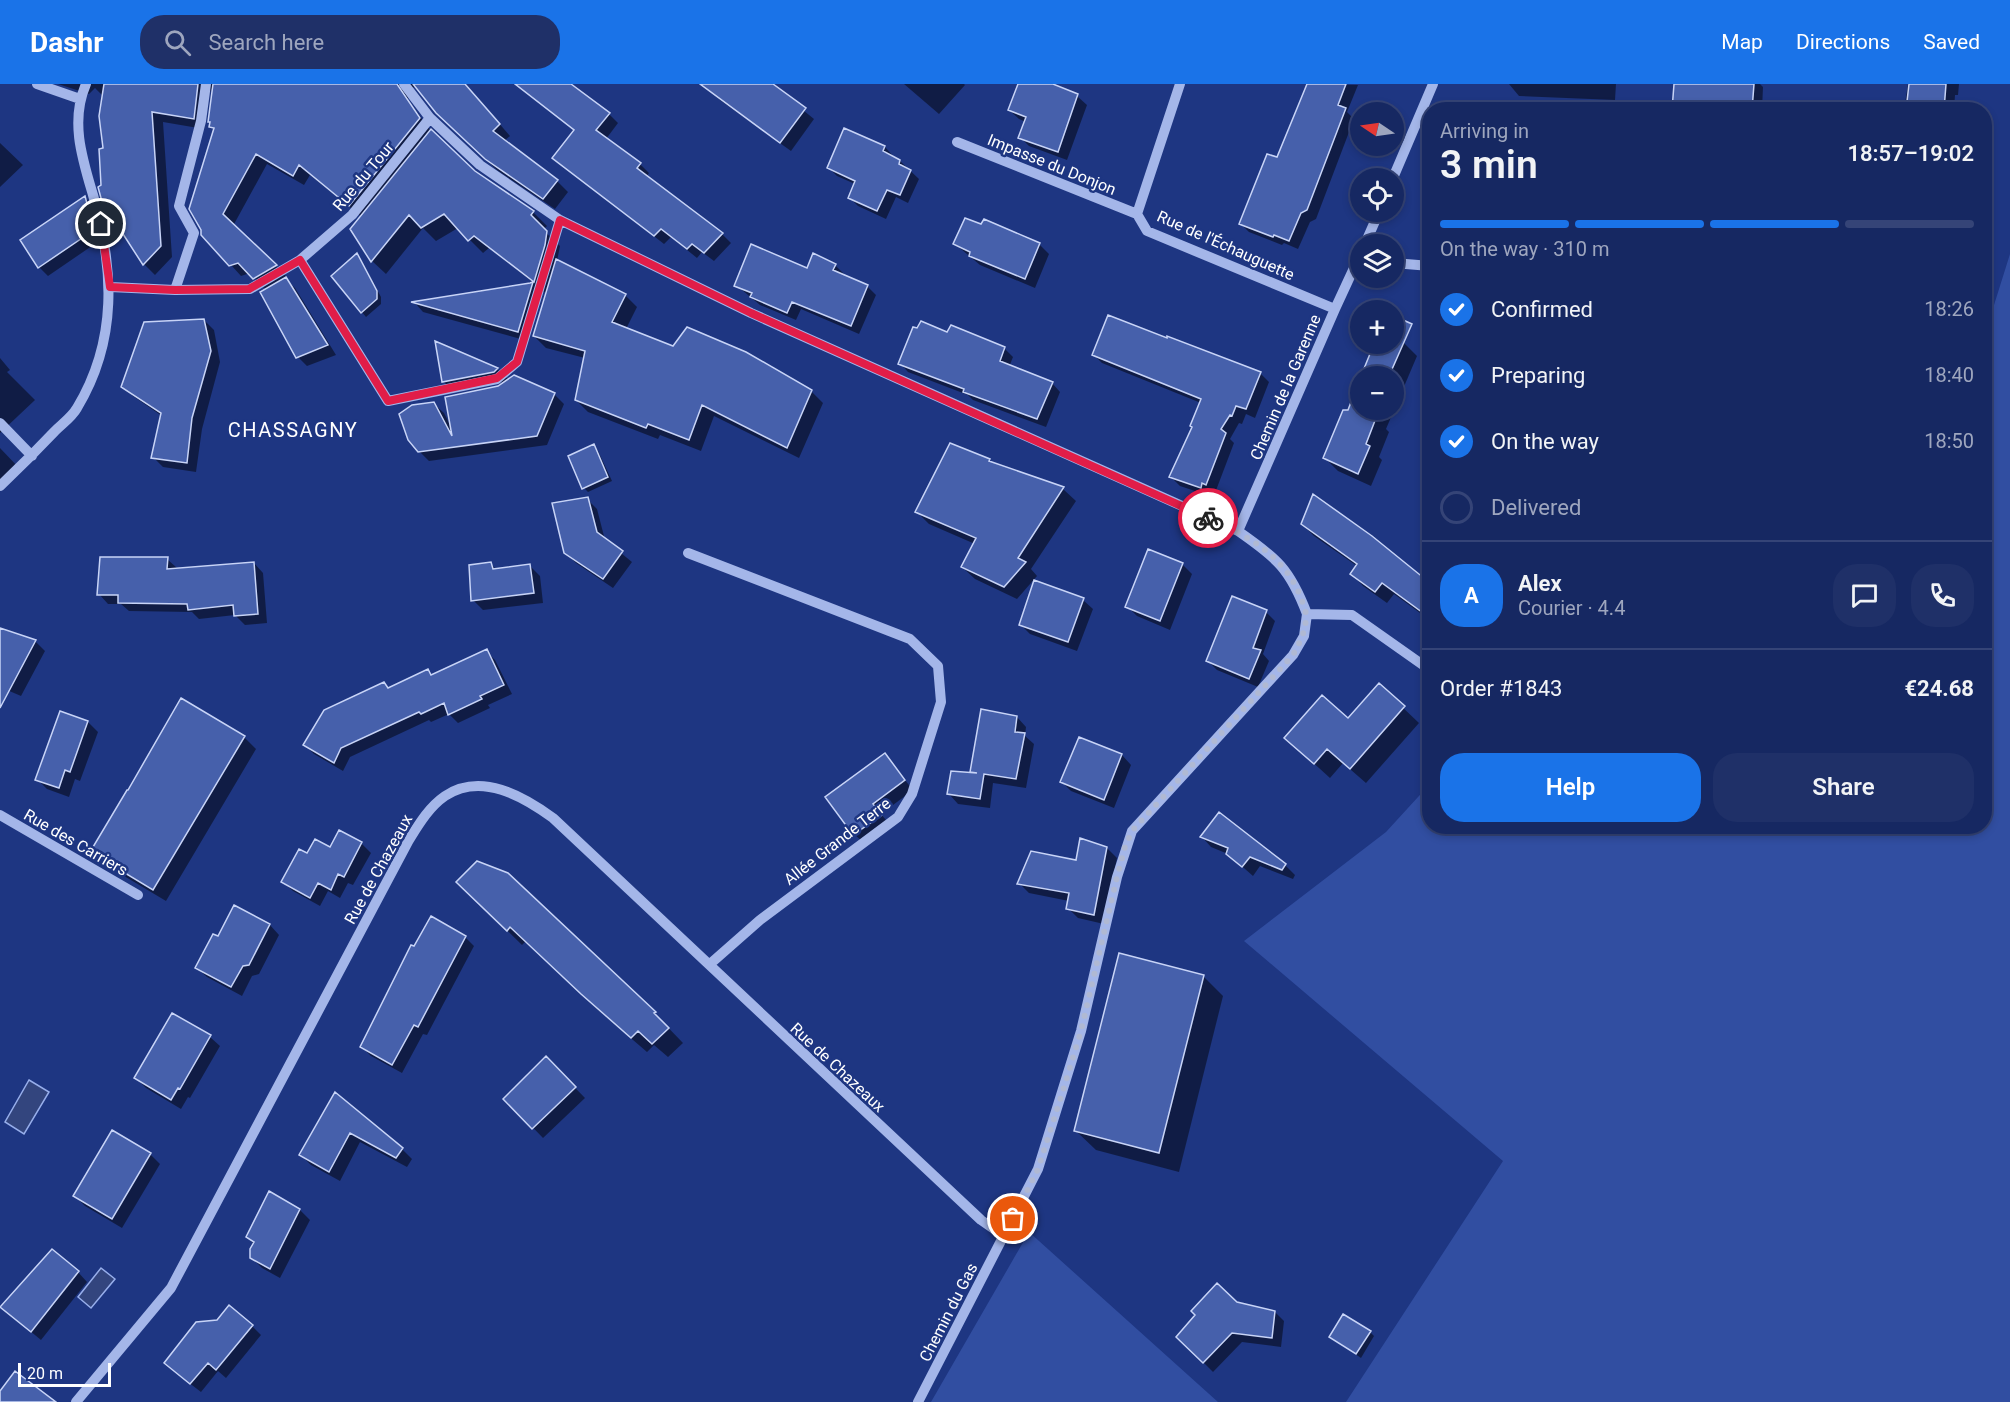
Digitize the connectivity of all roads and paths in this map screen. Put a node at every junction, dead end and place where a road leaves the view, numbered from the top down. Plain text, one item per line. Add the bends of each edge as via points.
1 (37, 84) edge
2 (86, 84) edge
3 (206, 84) edge
4 (404, 84) edge
5 (1180, 84) edge
6 (1434, 84) edge
7 (80, 99) junction
8 (1426, 102) edge
9 (1422, 112) edge
10 (430, 118) junction
11 (957, 142) dead end
12 (1397, 168) edge
13 (1137, 214) junction
14 (560, 220) junction
15 (300, 260) junction
16 (1404, 264) edge
17 (1422, 265) edge
18 (1350, 279) edge
19 (110, 287) junction
20 (175, 290) junction
21 (1335, 309) junction
22 (0, 423) edge
23 (32, 456) junction
24 (0, 486) edge
25 (1238, 531) junction
26 (688, 553) dead end
27 (1306, 614) junction
28 (1422, 663) edge
29 (0, 815) edge
30 (138, 896) dead end
31 (710, 964) junction
32 (1004, 1236) junction
33 (76, 1402) edge
34 (918, 1402) edge

1 - 7 street
2 - 7 street
3 - 20 street via 201,121 179,206 194,233
4 - 10 street
5 - 13 street, Rue de l'Échauguette
6 - 8 street
7 - 19 street via 82,158 101,224
9 - 12 street
10 - 14 street via 480,165
10 - 15 street, Rue du Tour via 352,215
11 - 13 street, Impasse du Donjon
13 - 21 street, Rue de l'Échauguette via 1148,231
14 - 15 street via 517,362 497,378 388,401
14 - 25 street via 751,313
15 - 20 street, Rue du Tour via 249,289
16 - 17 street
18 - 21 street, Chemin de la Garenne
19 - 20 street, Rue du Tour
19 - 23 street via 106,335 93,375 76,410
21 - 25 street, Chemin de la Garenne
22 - 23 street
23 - 24 street
25 - 27 street via 1282,566 1297,589
26 - 31 street, Allée Grande Terre via 910,639 938,666 941,702 912,794 898,817 760,920
27 - 28 street via 1352,615
27 - 32 street, Chemin du Gas via 1304,636 1293,655 1132,831 1058,1107 1038,1169
29 - 30 street, Rue des Carriers
31 - 32 street, Rue de Chazeaux via 981,1220
31 - 33 street, Rue de Chazeaux via 553,818 528,800 505,790 482,787 445,796 425,815 409,840 171,1288
32 - 34 street, Chemin du Gas

